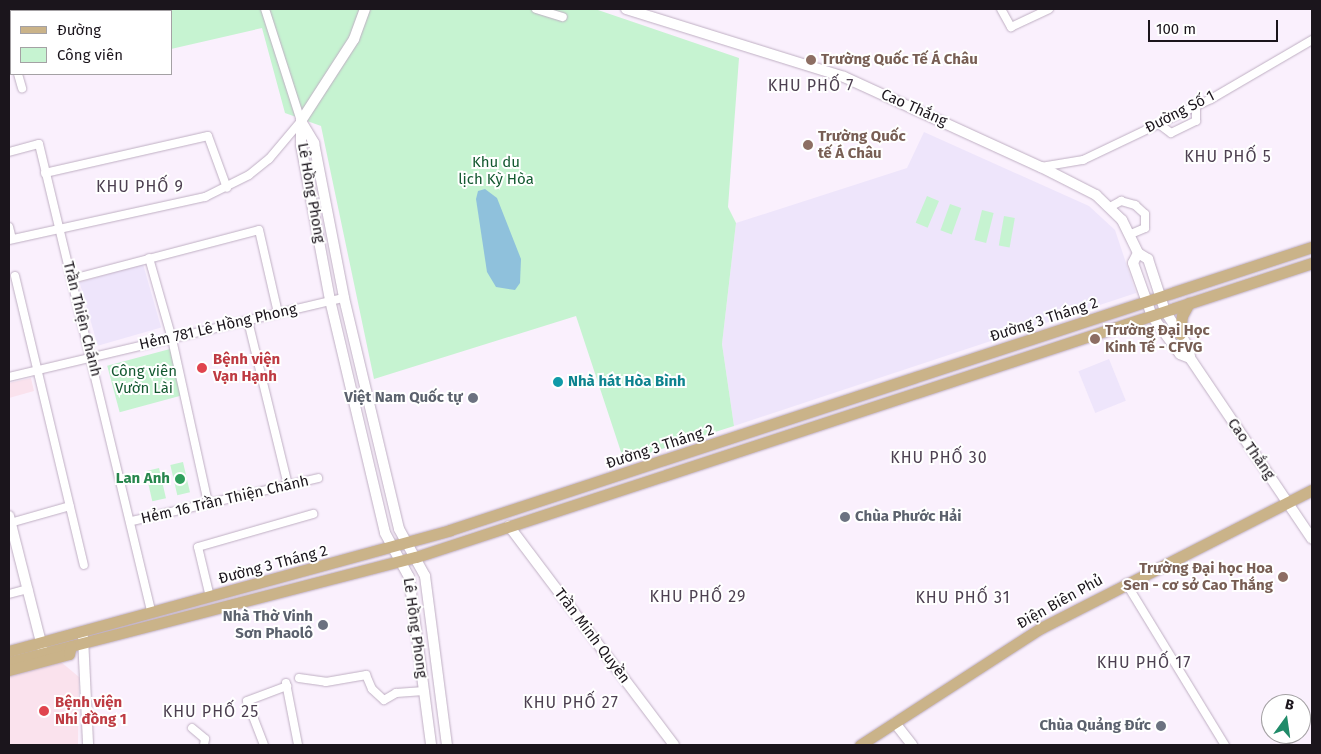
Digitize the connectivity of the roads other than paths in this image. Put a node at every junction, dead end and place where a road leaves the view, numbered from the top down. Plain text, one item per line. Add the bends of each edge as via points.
1 (266, 9) edge
2 (364, 9) edge
3 (536, 9) edge
4 (626, 9) edge
5 (1001, 9) edge
6 (1049, 9) edge
7 (563, 16) dead end
8 (1312, 40) edge
9 (18, 75) edge
10 (22, 88) dead end
11 (1196, 106) junction
12 (301, 121) junction
13 (1159, 124) junction
14 (9, 152) edge
15 (1041, 167) junction
16 (45, 173) junction
17 (227, 188) junction
18 (1110, 206) junction
19 (9, 227) edge
20 (60, 229) junction
21 (1131, 234) junction
22 (10, 240) edge
23 (1312, 246) edge
24 (1138, 253) junction
25 (149, 258) junction
26 (1312, 263) edge
27 (15, 276) dead end
28 (72, 279) junction
29 (1159, 297) junction
30 (344, 298) junction
31 (330, 300) junction
32 (1146, 301) junction
33 (1189, 303) junction
34 (1165, 311) junction
35 (278, 313) junction
36 (1152, 316) junction
37 (248, 321) junction
38 (1180, 334) junction
39 (172, 339) junction
40 (91, 356) junction
41 (1190, 358) junction
42 (37, 370) junction
43 (9, 377) edge
44 (318, 478) dead end
45 (288, 484) junction
46 (1312, 490) edge
47 (208, 503) junction
48 (1288, 503) junction
49 (70, 506) junction
50 (313, 514) dead end
51 (10, 519) edge
52 (132, 521) junction
53 (509, 526) junction
54 (1312, 538) edge
55 (405, 544) junction
56 (391, 548) junction
57 (13, 550) edge
58 (416, 557) junction
59 (400, 561) junction
60 (84, 565) dead end
61 (1126, 583) junction
62 (28, 589) junction
63 (9, 594) edge
64 (210, 597) junction
65 (151, 612) junction
66 (82, 632) junction
67 (85, 644) junction
68 (9, 651) edge
69 (44, 652) junction
70 (9, 662) edge
71 (9, 670) edge
72 (299, 678) dead end
73 (424, 691) junction
74 (895, 723) junction
75 (192, 728) dead end
76 (88, 745) edge
77 (204, 745) edge
78 (264, 745) edge
79 (298, 745) edge
80 (431, 745) edge
81 (447, 745) edge
82 (674, 745) edge
83 (862, 745) edge
84 (912, 745) edge
85 (1224, 745) edge

1 - 12 street
2 - 12 street via 354,39
3 - 7 street
4 - 15 street, Cao Thắng via 844,77
5 - 6 street via 1011,27
8 - 11 street, Đường Số 1
9 - 10 street
11 - 13 street, Đường Số 1
11 - 13 street via 1196,121 1171,133
12 - 17 street via 269,158
12 - 30 street, Lê Hồng Phong via 314,143
12 - 31 street, Lê Hồng Phong via 301,145
13 - 15 street, Đường Số 1 via 1083,160
14 - 16 street, Trần Thiện Chánh via 39,144
15 - 18 street, Cao Thắng
16 - 17 street via 208,136
16 - 20 street, Trần Thiện Chánh
17 - 20 street via 205,197
18 - 21 street, Cao Thắng
18 - 21 street via 1121,202 1135,205 1145,214 1144,228
19 - 22 street
20 - 22 street
20 - 28 street, Trần Thiện Chánh
21 - 24 street, Cao Thắng
23 - 29 main road, Đường 3 Tháng 2
24 - 29 street, Cao Thắng via 1148,259
24 - 32 street, Cao Thắng via 1133,263
25 - 28 street
25 - 35 street via 259,230
25 - 39 street
26 - 33 main road, Đường 3 Tháng 2
27 - 42 street
28 - 40 street, Trần Thiện Chánh
29 - 32 main road, Đường 3 Tháng 2
29 - 34 street, Cao Thắng
30 - 31 street, Hẻm 781 Lê Hồng Phong
30 - 55 street, Lê Hồng Phong
31 - 35 street, Hẻm 781 Lê Hồng Phong
31 - 56 street, Lê Hồng Phong
32 - 36 street, Cao Thắng
32 - 55 main road, Đường 3 Tháng 2
33 - 34 main road, Đường 3 Tháng 2
33 - 38 main road via 1182,316
34 - 36 main road, Đường 3 Tháng 2
34 - 38 street, Cao Thắng
35 - 37 street, Hẻm 781 Lê Hồng Phong
36 - 41 street, Cao Thắng via 1180,354
36 - 53 main road, Đường 3 Tháng 2
37 - 39 street, Hẻm 781 Lê Hồng Phong
37 - 45 street
38 - 41 street, Cao Thắng via 1189,348
39 - 40 street, Hẻm 781 Lê Hồng Phong
39 - 47 street
40 - 42 street, Hẻm 781 Lê Hồng Phong
40 - 52 street, Trần Thiện Chánh
41 - 48 street, Cao Thắng
42 - 43 street, Hẻm 781 Lê Hồng Phong
42 - 49 street
44 - 45 street, Hẻm 16 Trần Thiện Chánh
45 - 47 street, Hẻm 16 Trần Thiện Chánh
46 - 48 main road, Điện Biên Phủ
47 - 52 street, Hẻm 16 Trần Thiện Chánh
48 - 54 street, Cao Thắng
48 - 61 main road, Điện Biên Phủ
49 - 51 street
49 - 60 street
50 - 64 street via 198,547
51 - 57 street
52 - 65 street, Trần Thiện Chánh
53 - 58 main road, Đường 3 Tháng 2
53 - 82 street, Trần Minh Quyền
55 - 56 main road, Đường 3 Tháng 2
55 - 58 street, Lê Hồng Phong
56 - 59 street, Lê Hồng Phong
56 - 64 main road, Đường 3 Tháng 2
57 - 62 street
58 - 59 main road, Đường 3 Tháng 2
58 - 81 street, Lê Hồng Phong via 426,576
59 - 67 main road, Đường 3 Tháng 2
59 - 73 street, Lê Hồng Phong via 409,577
61 - 74 main road, Điện Biên Phủ via 1041,628
61 - 85 street
62 - 63 street
62 - 69 street
64 - 65 main road, Đường 3 Tháng 2
65 - 66 main road, Đường 3 Tháng 2
66 - 67 street
66 - 69 main road, Đường 3 Tháng 2
67 - 69 main road, Đường 3 Tháng 2
67 - 76 street
68 - 69 main road, Đường 3 Tháng 2
69 - 70 main road, Đường 3 Tháng 2
69 - 71 main road, Đường 3 Tháng 2
72 - 73 street via 326,682 366,676 372,689 384,700 396,693
73 - 80 street, Lê Hồng Phong
74 - 83 main road, Điện Biên Phủ
74 - 84 street
75 - 77 street via 205,739
78 - 79 street via 246,701 286,684

